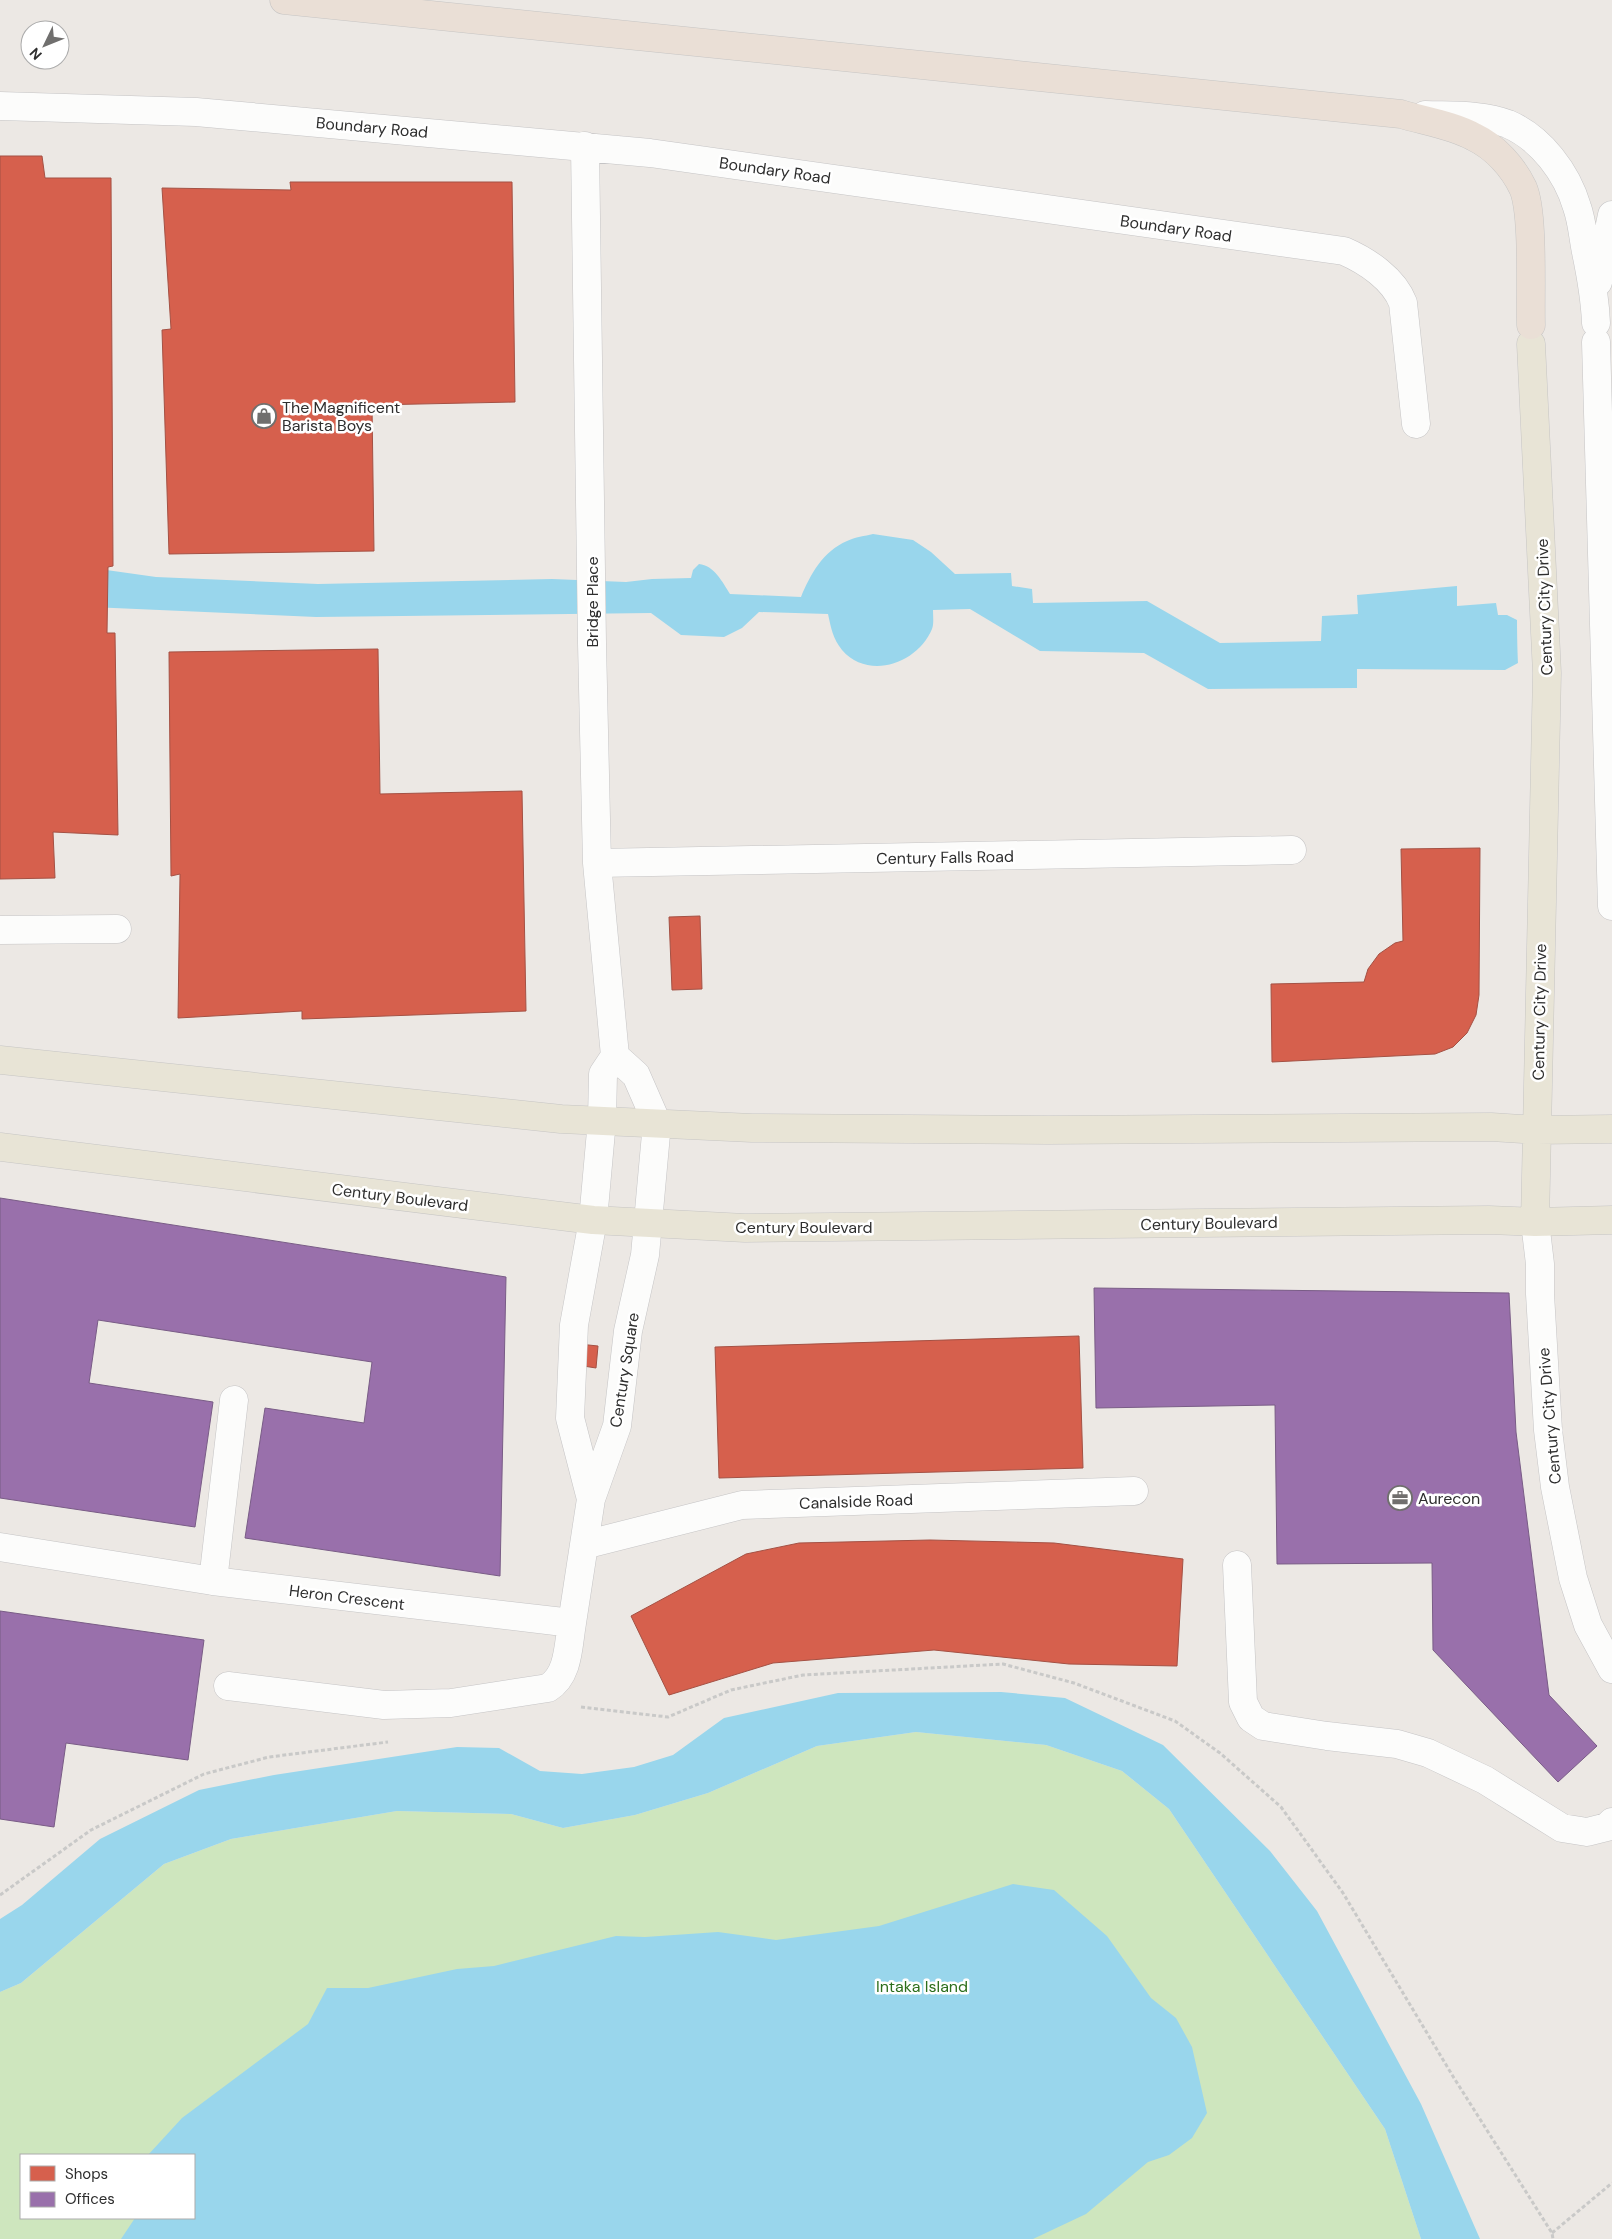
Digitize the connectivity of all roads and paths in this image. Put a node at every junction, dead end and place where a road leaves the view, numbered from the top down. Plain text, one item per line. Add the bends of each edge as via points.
1 (284, 0) edge
2 (0, 106) edge
3 (1401, 114) junction
4 (585, 146) junction
5 (1612, 215) edge
6 (1596, 321) junction
7 (1531, 334) joint
8 (1416, 424) dead end
9 (1292, 850) dead end
10 (597, 863) junction
11 (1612, 906) edge
12 (117, 929) dead end
13 (0, 930) edge
14 (615, 1056) junction
15 (0, 1060) edge
16 (602, 1120) junction
17 (657, 1123) junction
18 (1612, 1129) edge
19 (1536, 1130) junction
20 (0, 1147) edge
21 (593, 1220) junction
22 (1612, 1220) edge
23 (1535, 1222) junction
24 (648, 1223) junction
25 (234, 1400) dead end
26 (1134, 1491) dead end
27 (591, 1499) junction
28 (584, 1545) junction
29 (0, 1547) edge
30 (1237, 1565) dead end
31 (213, 1581) junction
32 (572, 1622) junction
33 (1612, 1669) edge
34 (228, 1686) dead end
35 (575, 1708) dead end
36 (397, 1741) dead end
37 (1612, 1822) edge
38 (0, 1895) edge
39 (1612, 2183) edge
40 (1552, 2233) junction
41 (1553, 2239) edge

1 - 3 highway
2 - 4 street, Boundary Road via 196,112
3 - 6 street via 1484,117 1508,124 1546,152 1565,178 1577,206
3 - 7 highway via 1473,136 1495,151 1524,189 1528,212
4 - 8 street, Boundary Road via 1344,252 1392,283 1403,302
4 - 10 street, Bridge Place
5 - 6 street
6 - 11 street
7 - 19 main road, Century City Drive via 1547,673
9 - 10 street, Century Falls Road
10 - 14 street, Bridge Place
12 - 13 street
14 - 16 street via 603,1074
14 - 17 street via 636,1075
15 - 16 main road via 561,1119
16 - 17 main road
16 - 21 street
17 - 19 main road via 752,1128 1058,1130 1491,1126
17 - 24 street, Century Square
18 - 19 main road
19 - 23 main road, Century City Drive
20 - 21 main road, Century Boulevard
21 - 24 main road, Century Boulevard
21 - 27 street via 574,1325 570,1418
22 - 23 main road, Century Boulevard
23 - 24 main road, Century Boulevard via 745,1228
23 - 33 street, Century City Drive via 1548,1430 1555,1487 1573,1578 1588,1625
24 - 27 street, Century Square via 645,1255 628,1331 617,1426
25 - 31 street
26 - 28 street, Canalside Road via 742,1505
27 - 28 street
28 - 32 street
29 - 31 street, Heron Crescent
30 - 37 street via 1243,1702 1251,1718 1263,1726 1396,1744 1428,1753 1485,1780 1562,1828 1587,1832 1607,1827
31 - 32 street, Heron Crescent
32 - 34 street via 563,1674 548,1688 450,1703 392,1705
35 - 40 path via 584,1706 668,1716 731,1690 803,1675 1003,1664 1074,1683 1175,1721 1220,1753 1280,1807 1343,1893 1458,2085
36 - 38 path via 269,1757 204,1774 91,1830
39 - 40 path
40 - 41 path

